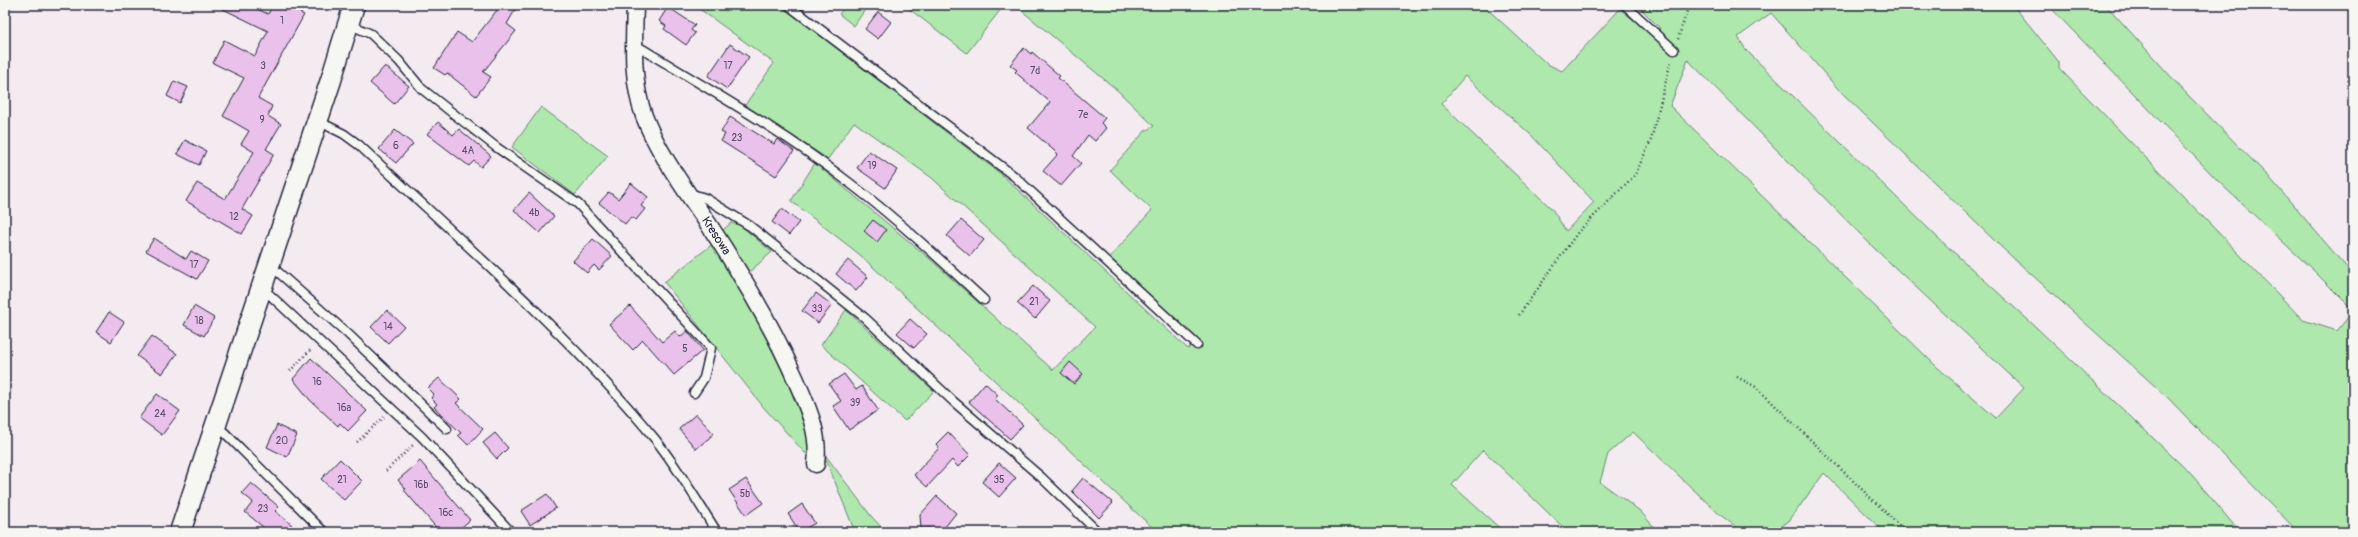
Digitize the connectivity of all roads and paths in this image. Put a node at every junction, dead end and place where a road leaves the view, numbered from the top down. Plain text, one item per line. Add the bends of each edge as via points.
1 (635, 5) edge
2 (788, 5) edge
3 (1626, 5) edge
4 (1689, 5) edge
5 (352, 14) edge
6 (634, 44) junction
7 (1674, 50) junction
8 (318, 121) junction
9 (688, 193) junction
10 (269, 266) junction
11 (260, 293) junction
12 (984, 300) dead end
13 (1519, 315) dead end
14 (1197, 345) dead end
15 (1736, 378) dead end
16 (694, 393) dead end
17 (387, 414) dead end
18 (214, 428) junction
19 (447, 429) dead end
20 (357, 442) dead end
21 (416, 443) dead end
22 (816, 464) dead end
23 (386, 471) dead end
24 (487, 520) dead end
25 (180, 532) edge
26 (324, 532) edge
27 (480, 532) edge
28 (511, 532) edge
29 (717, 532) edge
30 (1098, 532) edge
31 (1906, 532) edge

1 - 6 street, Kresowa
2 - 14 lane via 1014,176
3 - 7 lane
4 - 7 path
5 - 8 street
5 - 16 lane via 399,61 422,89 496,147 578,204 712,348 704,378
6 - 9 street, Kresowa via 636,82 644,116 664,158
6 - 12 lane via 783,135 851,184 920,240
7 - 13 path via 1651,140 1635,176 1578,232
8 - 10 street
8 - 29 lane via 359,145 538,314 620,399 656,441
9 - 22 street, Kresowa via 726,251 779,342 815,428 818,449
9 - 30 lane via 705,198 750,226 865,318
10 - 11 street
10 - 19 lane via 348,334
11 - 18 street
11 - 28 lane via 270,295 422,437
15 - 31 path via 1756,387
17 - 20 path
18 - 25 street
18 - 26 lane via 224,432
21 - 23 path
24 - 27 path via 490,523

